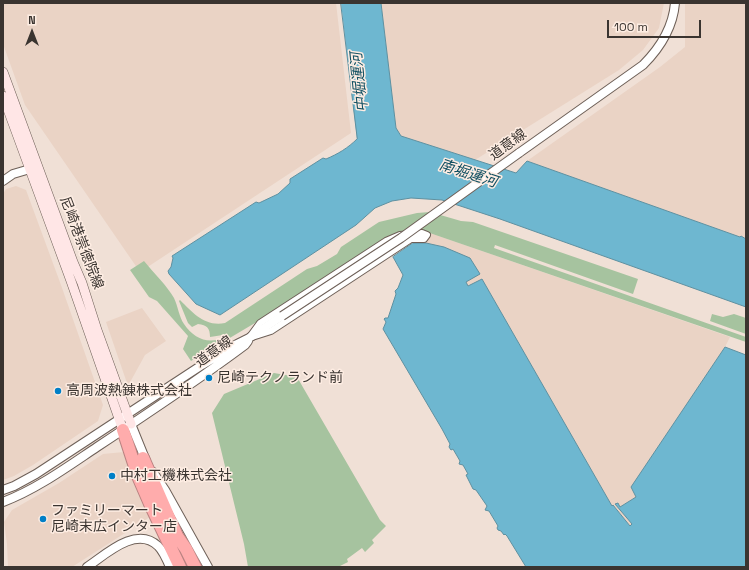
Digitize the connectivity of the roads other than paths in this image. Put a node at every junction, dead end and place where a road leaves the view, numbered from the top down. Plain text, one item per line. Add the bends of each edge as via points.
1 (675, 3) edge
2 (3, 72) edge
3 (3, 96) edge
4 (30, 169) junction
5 (3, 181) edge
6 (249, 338) junction
7 (128, 414) junction
8 (125, 425) junction
9 (144, 458) junction
10 (3, 490) edge
11 (3, 502) edge
12 (180, 552) junction
13 (86, 567) edge
14 (170, 567) edge
15 (180, 567) edge
16 (188, 567) edge
17 (195, 567) edge
18 (208, 567) edge

1 - 6 street, 道意線, bridge via 668,30 659,48 644,65 401,238
2 - 7 main road, 尼崎港崇徳院線
3 - 4 main road, 尼崎港崇徳院線
4 - 5 street via 13,174
4 - 8 main road, 尼崎港崇徳院線
6 - 6 street via 260,323 386,241 400,235 427,235 424,239 411,240 391,252 271,331
6 - 7 street, 道意線
6 - 8 street, 道意線 via 245,345 206,374
7 - 8 main road, 尼崎港崇徳院線
8 - 9 street
8 - 10 street
8 - 11 street via 42,483
8 - 12 highway via 138,476
9 - 12 highway via 177,536
9 - 18 street
12 - 15 highway
12 - 16 highway
12 - 17 highway
13 - 14 street via 130,540 145,539 158,546

